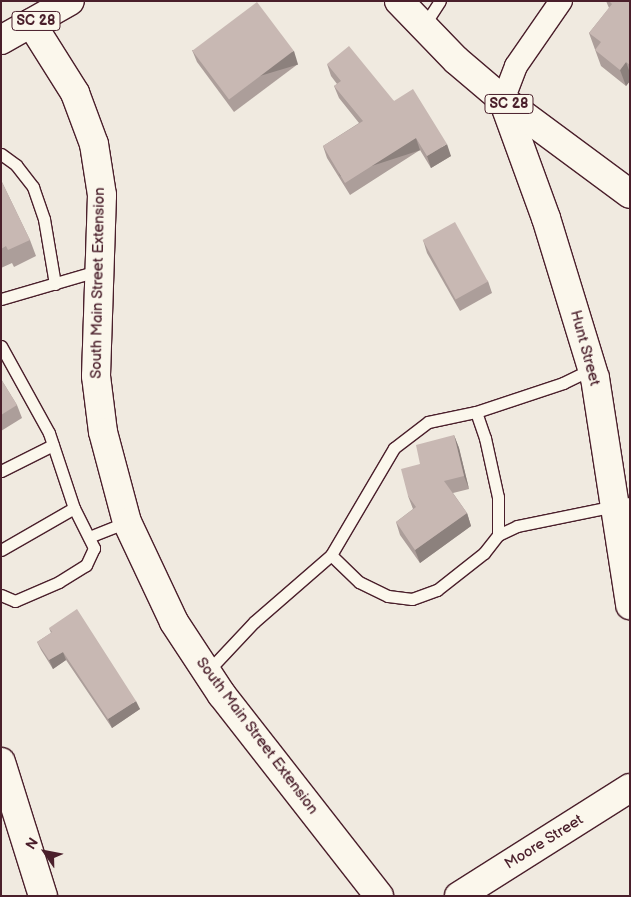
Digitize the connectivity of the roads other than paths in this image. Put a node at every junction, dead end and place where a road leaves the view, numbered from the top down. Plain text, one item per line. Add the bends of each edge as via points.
1 (70, 1) edge
2 (399, 1) edge
3 (440, 1) edge
4 (553, 4) edge
5 (31, 23) junction
6 (423, 27) junction
7 (1, 40) edge
8 (503, 100) junction
9 (1, 154) edge
10 (630, 194) edge
11 (97, 271) junction
12 (55, 284) junction
13 (1, 299) edge
14 (1, 346) edge
15 (592, 368) junction
16 (476, 412) junction
17 (53, 445) junction
18 (1, 471) edge
19 (623, 505) edge
20 (74, 508) junction
21 (127, 522) junction
22 (498, 535) junction
23 (89, 537) junction
24 (1, 550) edge
25 (331, 555) junction
26 (1, 595) edge
27 (630, 605) edge
28 (207, 672) junction
29 (1, 762) edge
30 (630, 788) edge
31 (43, 896) edge
32 (379, 896) edge
33 (459, 896) edge

1 - 5 street, SC 28
2 - 6 street, SC 28
3 - 6 lane
4 - 8 street via 516,66
5 - 7 street, SC 28
5 - 11 street, South Main Street Extension via 76,93 94,144 102,195
6 - 8 street, SC 28
8 - 10 street, SC 28
8 - 15 street, Hunt Street via 546,218
9 - 12 lane via 16,165 32,187 44,218
11 - 12 lane
11 - 21 street, South Main Street Extension via 96,376 103,432
12 - 13 lane
14 - 17 lane
15 - 16 lane via 562,383
15 - 19 street, Hunt Street
16 - 22 lane via 496,488
16 - 25 lane via 428,422 394,448
17 - 18 lane
17 - 20 lane
19 - 22 lane via 517,526
19 - 27 street, Hunt Street
20 - 23 lane
20 - 24 lane
21 - 23 lane
21 - 28 street, South Main Street Extension via 174,622
22 - 25 lane via 484,553 437,590 412,599 388,596 358,582
23 - 26 lane via 94,548 86,565 59,582 15,601
25 - 28 lane via 254,622
28 - 32 street, South Main Street Extension
29 - 31 street
30 - 33 street, Moore Street

